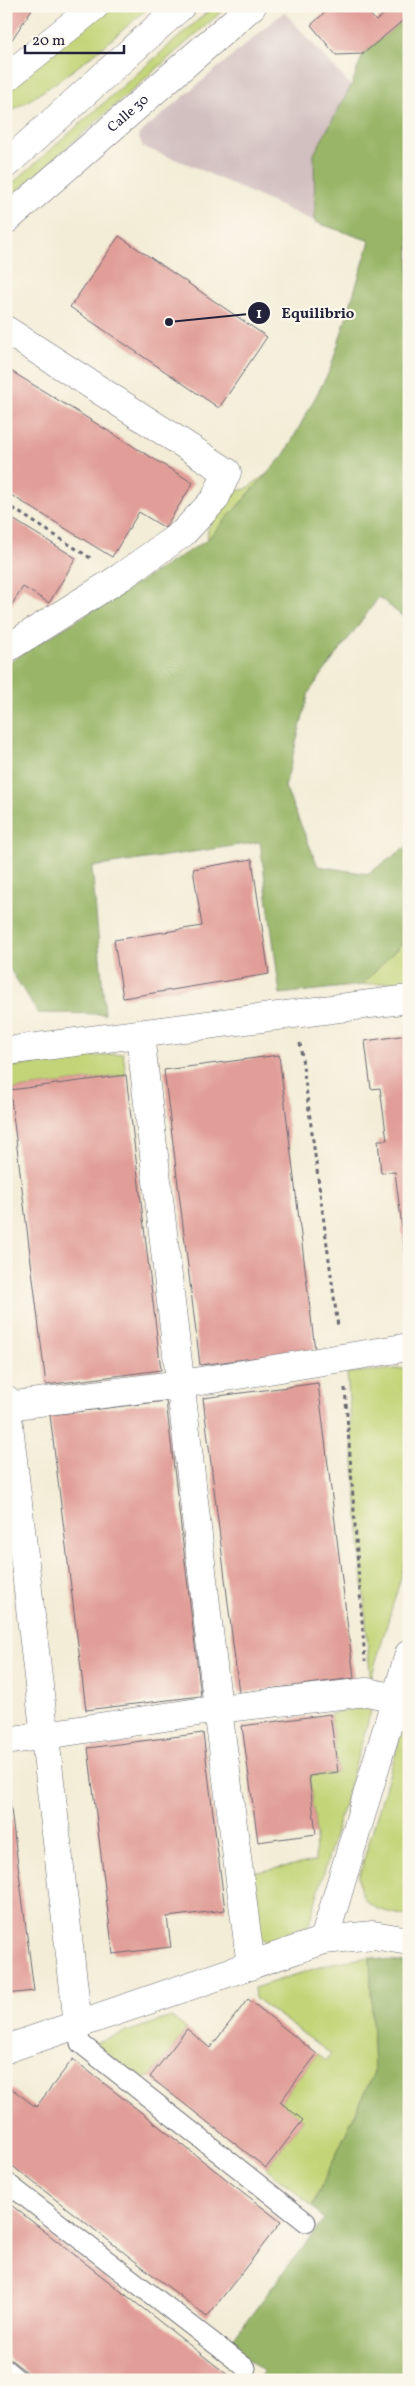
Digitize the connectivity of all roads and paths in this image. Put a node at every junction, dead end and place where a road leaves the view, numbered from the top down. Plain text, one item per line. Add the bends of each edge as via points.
1 (95, 6) edge
2 (181, 6) edge
3 (252, 6) edge
4 (12, 65) edge
5 (6, 164) edge
6 (6, 220) edge
7 (6, 330) edge
8 (6, 504) edge
9 (121, 577) junction
10 (6, 649) edge
11 (409, 999) edge
12 (140, 1034) junction
13 (6, 1051) edge
14 (409, 1347) edge
15 (182, 1384) junction
16 (6, 1399) edge
17 (7, 1406) edge
18 (409, 1654) edge
19 (396, 1698) junction
20 (218, 1709) junction
21 (46, 1736) junction
22 (6, 1741) edge
23 (324, 1940) junction
24 (409, 1941) edge
25 (252, 1966) junction
26 (78, 2024) junction
27 (6, 2048) edge
28 (6, 2182) edge
29 (306, 2222) dead end
30 (246, 2368) dead end
31 (6, 2370) edge
32 (18, 2380) edge

1 - 4 street via 74,25
2 - 5 street
3 - 6 street, Calle 30
7 - 9 street via 227,472 215,499 183,533
8 - 9 path
9 - 10 street
11 - 12 street
12 - 13 street
12 - 15 street
14 - 15 street
15 - 17 street
15 - 20 street
16 - 17 street
17 - 21 street
18 - 19 street
19 - 20 street via 367,1692
19 - 23 street
20 - 21 street
20 - 25 street
21 - 22 street
21 - 26 street
23 - 24 street via 373,1935
23 - 25 street
25 - 26 street
26 - 27 street
26 - 29 lane via 80,2043
28 - 30 lane
31 - 32 lane

